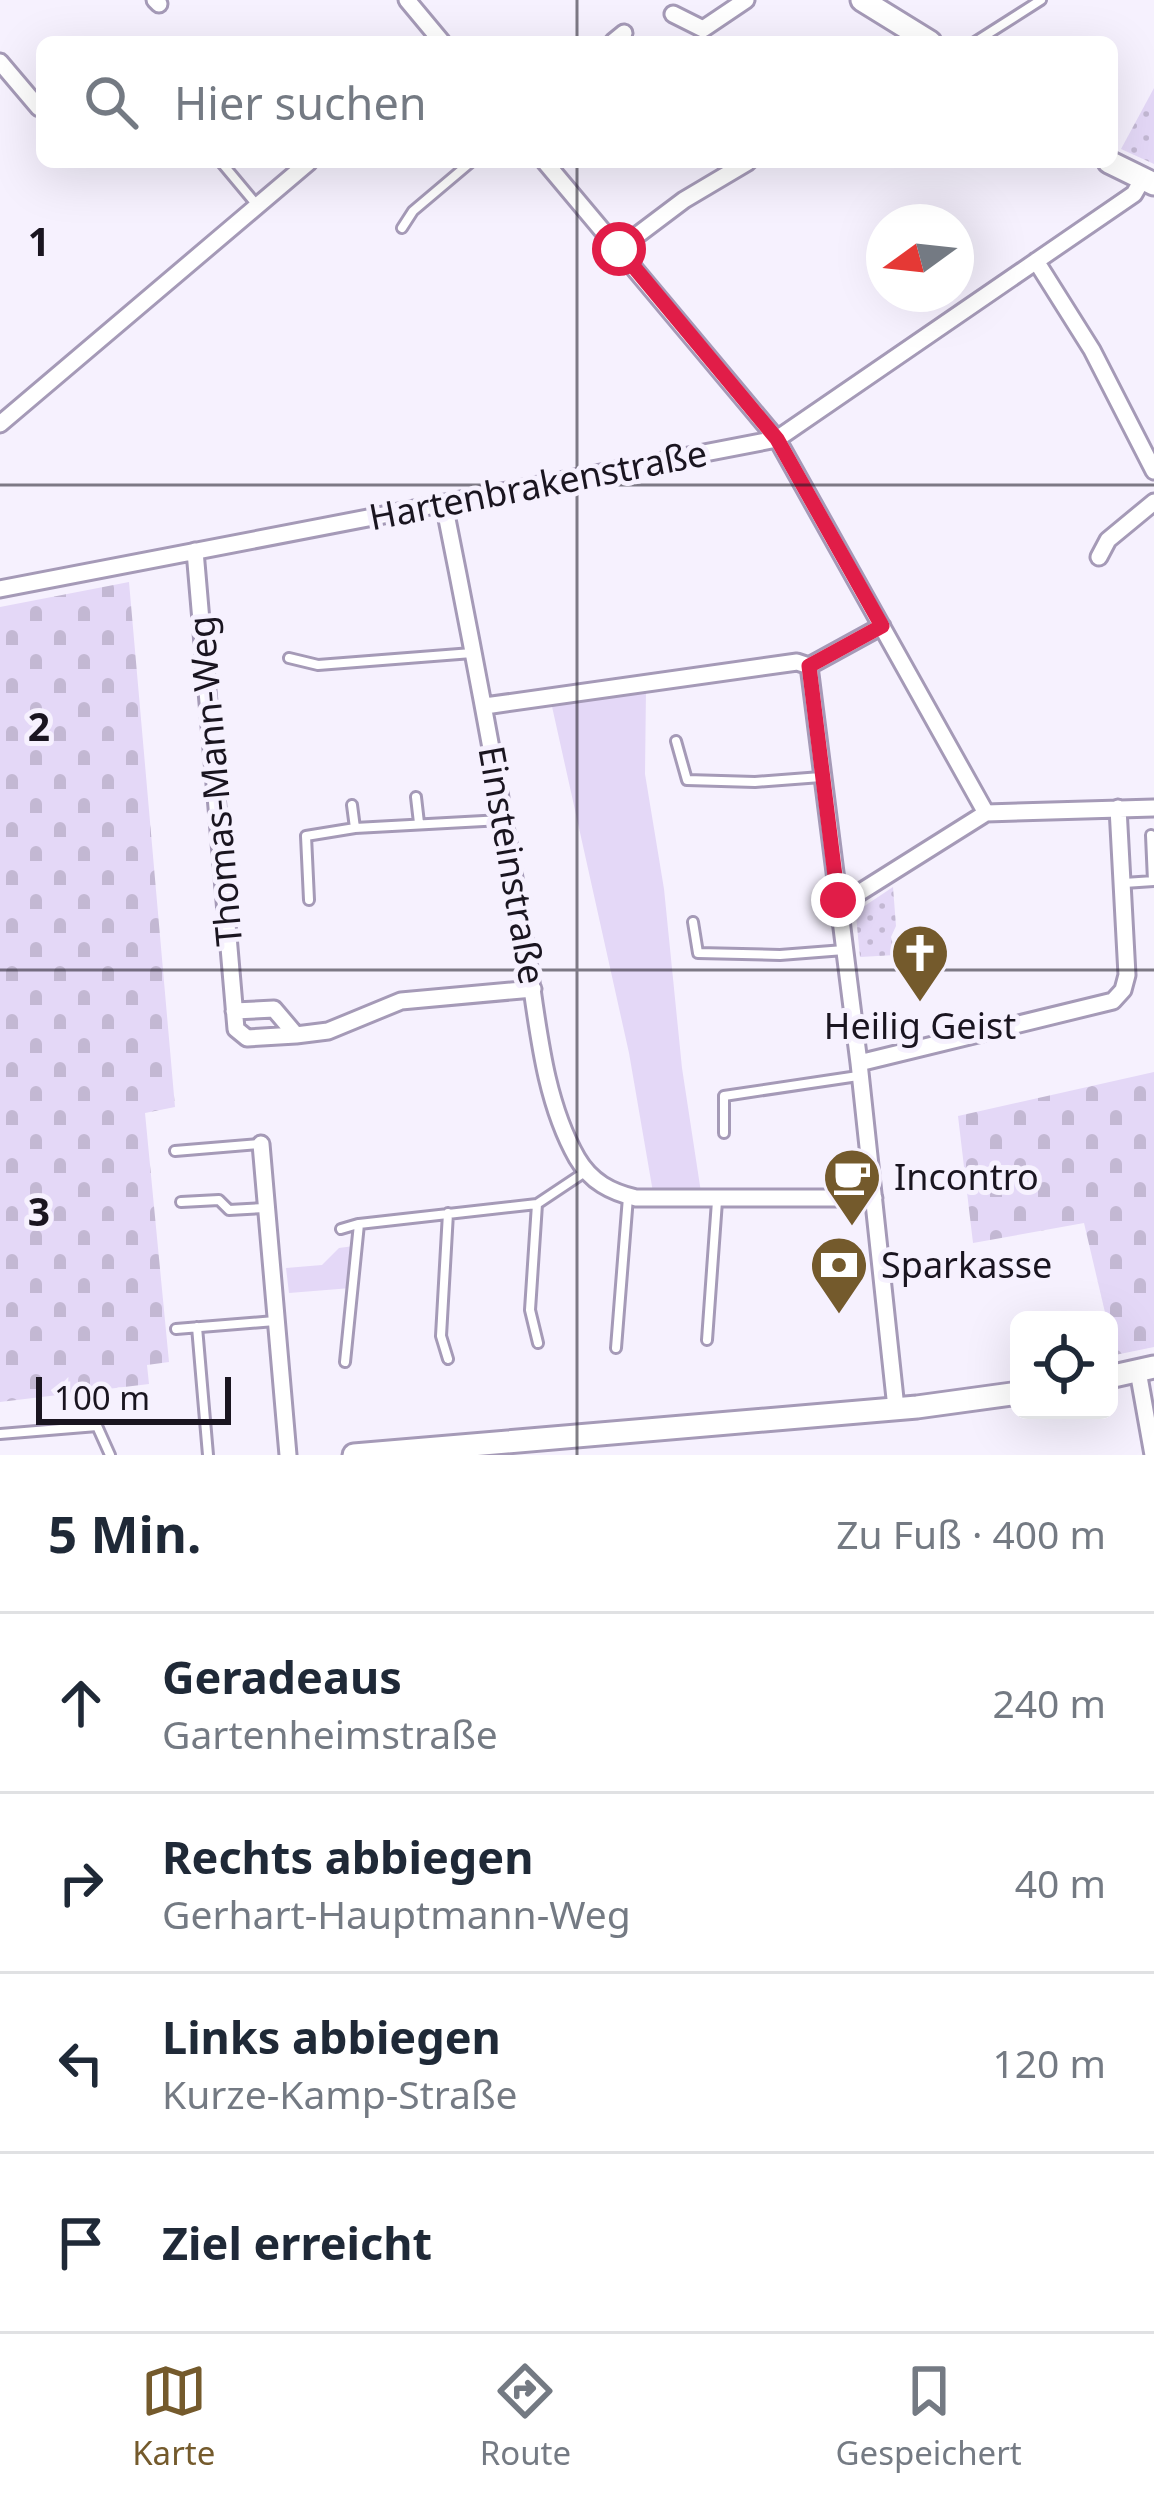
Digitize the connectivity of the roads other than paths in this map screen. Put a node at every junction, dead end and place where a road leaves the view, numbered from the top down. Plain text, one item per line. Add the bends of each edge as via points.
1 (406, 0) edge
2 (746, 0) edge
3 (862, 0) edge
4 (1041, 0) edge
5 (673, 14) dead end
6 (437, 36) edge
7 (920, 36) edge
8 (984, 36) edge
9 (0, 62) edge
10 (36, 104) edge
11 (1118, 167) edge
12 (226, 168) edge
13 (302, 168) edge
14 (464, 168) edge
15 (550, 168) edge
16 (738, 168) edge
17 (1148, 182) edge
18 (257, 206) junction
19 (403, 228) dead end
20 (619, 249) junction
21 (1036, 261) junction
22 (0, 424) edge
23 (777, 439) junction
24 (1154, 471) edge
25 (1154, 502) edge
26 (444, 504) junction
27 (195, 551) junction
28 (1100, 557) dead end
29 (0, 590) edge
30 (882, 626) junction
31 (474, 653) junction
32 (289, 658) dead end
33 (809, 666) junction
34 (485, 706) junction
35 (676, 741) dead end
36 (822, 777) junction
37 (416, 796) dead end
38 (352, 805) dead end
39 (1118, 808) junction
40 (1154, 808) edge
41 (986, 813) junction
42 (503, 820) junction
43 (419, 823) junction
44 (355, 828) junction
45 (1151, 835) edge
46 (1154, 881) edge
47 (1122, 884) junction
48 (309, 900) dead end
49 (838, 900) junction
50 (693, 922) dead end
51 (844, 950) junction
52 (532, 989) junction
53 (234, 1011) junction
54 (296, 1035) junction
55 (860, 1069) junction
56 (724, 1132) dead end
57 (261, 1144) joint
58 (175, 1150) dead end
59 (586, 1171) junction
60 (628, 1196) junction
61 (874, 1198) junction
62 (718, 1199) junction
63 (181, 1202) dead end
64 (537, 1204) junction
65 (266, 1208) junction
66 (448, 1213) junction
67 (359, 1224) junction
68 (341, 1228) dead end
69 (276, 1321) junction
70 (196, 1327) junction
71 (176, 1329) dead end
72 (707, 1340) dead end
73 (538, 1343) dead end
74 (616, 1348) dead end
75 (448, 1359) dead end
76 (346, 1362) dead end
77 (1146, 1369) edge
78 (1010, 1394) edge
79 (896, 1408) junction
80 (0, 1434) edge
81 (110, 1455) edge
82 (208, 1455) edge
83 (288, 1455) edge
84 (354, 1455) edge
85 (1153, 1455) edge

1 - 6 street
2 - 5 street via 703,29
3 - 7 main road
4 - 8 lane
9 - 10 street
11 - 17 main road
12 - 18 lane
13 - 18 street
14 - 19 lane
15 - 20 street
16 - 20 street
17 - 21 street, Hartenbrakenstraße
18 - 22 street
20 - 23 street
21 - 23 street, Hartenbrakenstraße
21 - 24 street
23 - 26 street, Hartenbrakenstraße
23 - 30 street
25 - 28 street via 1108,539
26 - 27 street, Hartenbrakenstraße
26 - 31 street, Einsteinstraße
27 - 29 street, Hartenbrakenstraße
27 - 53 street, Thomas-Mann-Weg
30 - 33 street
30 - 41 street
31 - 32 lane via 318,665
31 - 34 street, Einsteinstraße
33 - 34 street
33 - 36 street
34 - 42 street, Einsteinstraße
35 - 36 lane via 687,780
36 - 49 street
37 - 43 lane
38 - 44 lane
39 - 40 street
39 - 41 street
39 - 47 street
41 - 49 street
42 - 43 lane
42 - 52 street, Einsteinstraße
43 - 44 lane
44 - 48 lane via 306,836
45 - 46 lane
46 - 47 lane
47 - 55 street via 1127,975 1113,1001
49 - 51 street
50 - 51 lane via 698,953
51 - 55 street
52 - 54 street via 401,1001 328,1031
52 - 59 street, Einsteinstraße via 557,1106
53 - 54 street via 274,1009
53 - 54 street via 236,1029 247,1038
55 - 56 lane via 724,1096
55 - 61 street
57 - 58 lane
57 - 65 street
59 - 60 street
59 - 64 lane
60 - 62 street
60 - 74 lane
61 - 62 street
61 - 79 street
62 - 72 lane
63 - 65 lane
64 - 66 lane
64 - 73 lane via 530,1310
65 - 69 street
66 - 67 lane
66 - 75 lane via 440,1336
67 - 68 lane
67 - 76 lane
69 - 70 lane
69 - 83 street
70 - 71 lane
70 - 82 lane
77 - 85 street
78 - 79 main road
79 - 84 main road
80 - 81 lane via 97,1426

